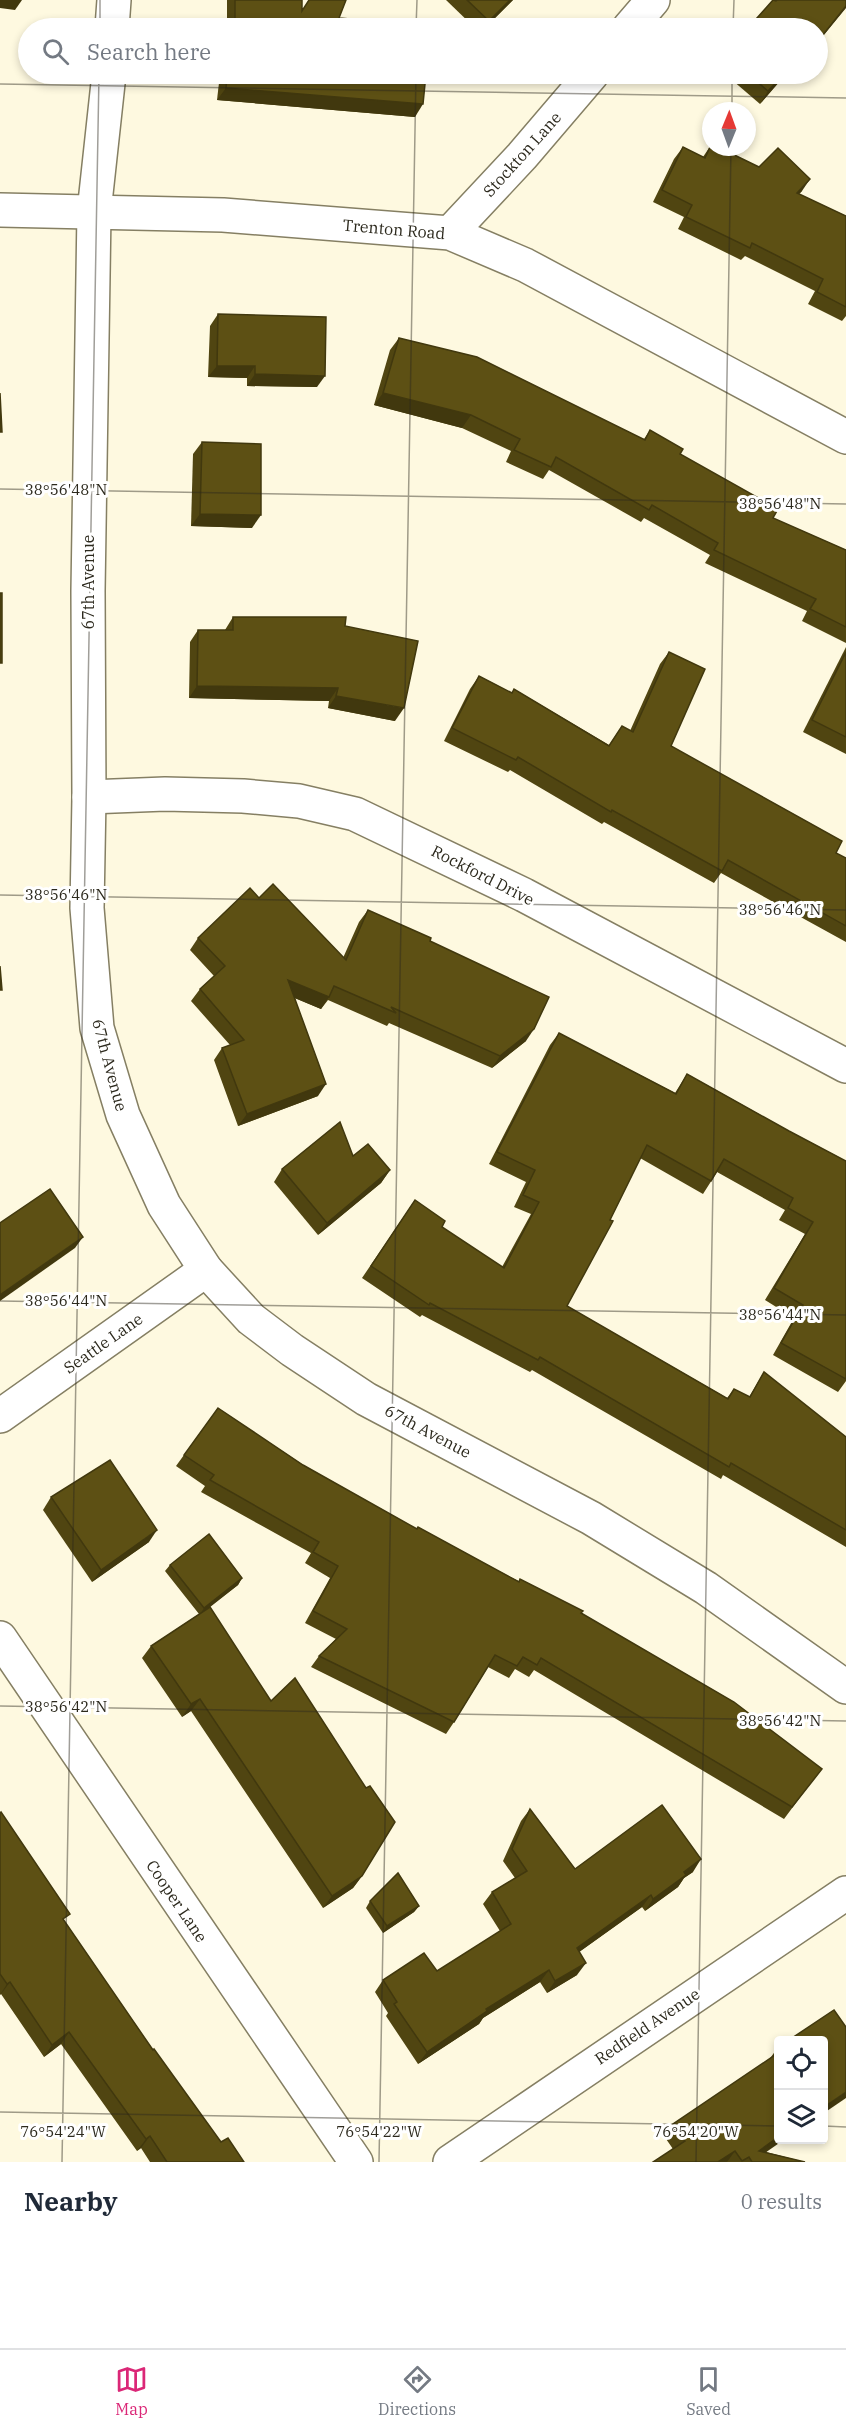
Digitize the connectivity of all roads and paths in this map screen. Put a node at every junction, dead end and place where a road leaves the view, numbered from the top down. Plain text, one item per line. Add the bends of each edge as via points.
1 (114, 0) edge
2 (653, 0) edge
3 (113, 18) edge
4 (638, 18) edge
5 (108, 84) edge
6 (583, 84) edge
7 (0, 210) edge
8 (94, 212) junction
9 (450, 233) junction
10 (846, 437) edge
11 (89, 796) junction
12 (846, 1066) edge
13 (206, 1270) junction
14 (0, 1416) edge
15 (0, 1638) edge
16 (846, 1687) edge
17 (846, 1893) edge
18 (356, 2162) edge
19 (450, 2162) edge

1 - 3 street
2 - 4 street
5 - 8 street, 67th Avenue
6 - 9 street, Stockton Lane
7 - 8 street, Trenton Road
8 - 9 street, Trenton Road via 223,215
8 - 11 street, 67th Avenue
9 - 10 street, Trenton Road via 525,265
11 - 12 street, Rockford Drive via 243,796 298,801 355,814 524,895
11 - 13 street, 67th Avenue via 87,908 97,1028 123,1115 164,1205
13 - 14 street, Seattle Lane
13 - 16 street, 67th Avenue via 251,1318 366,1399 591,1518 706,1588
15 - 18 street, Cooper Lane
17 - 19 street, Redfield Avenue

